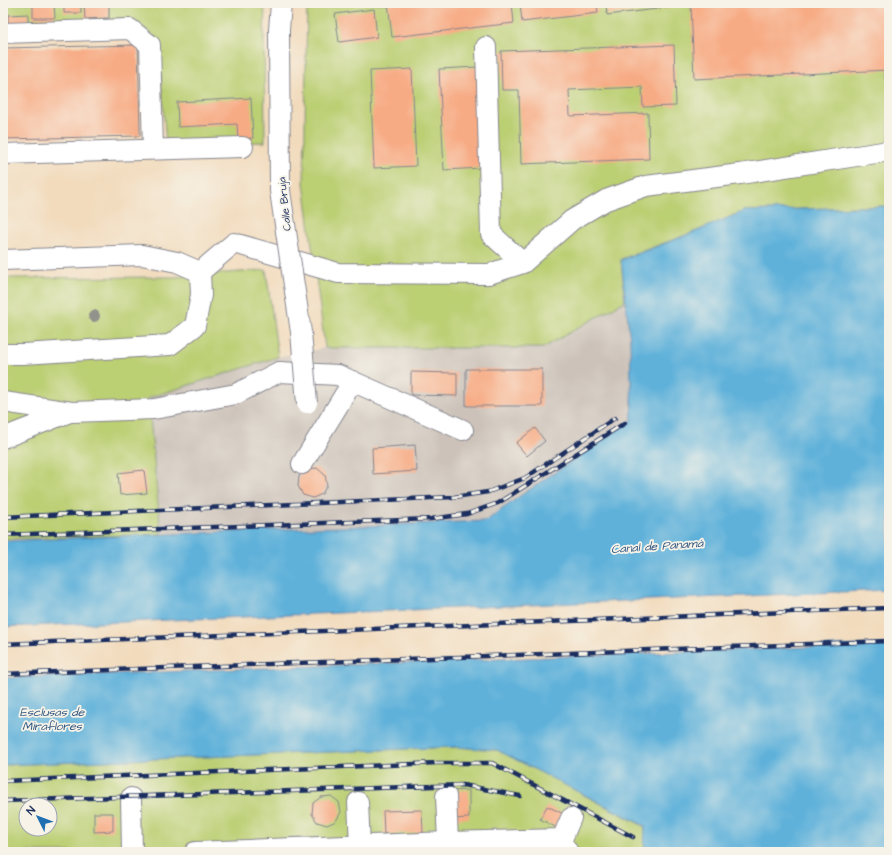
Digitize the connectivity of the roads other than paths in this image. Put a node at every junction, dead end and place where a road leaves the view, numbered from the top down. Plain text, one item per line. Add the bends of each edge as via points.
1 (281, 3) edge
2 (3, 33) edge
3 (486, 47) dead end
4 (243, 147) dead end
5 (153, 149) junction
6 (889, 151) edge
7 (3, 154) edge
8 (3, 260) edge
9 (523, 263) junction
10 (200, 272) junction
11 (3, 354) edge
12 (353, 381) junction
13 (3, 402) edge
14 (307, 403) dead end
15 (72, 412) junction
16 (463, 430) dead end
17 (3, 438) edge
18 (302, 464) dead end
19 (446, 796) dead end
20 (131, 798) dead end
21 (358, 802) dead end
22 (571, 818) dead end
23 (448, 842) junction
24 (565, 845) edge
25 (360, 846) junction
26 (132, 852) edge
27 (195, 852) edge

1 - 14 lane, Calle Bruja, bridge via 280,191 301,332
2 - 5 lane via 130,29 150,45
3 - 9 lane via 491,234
4 - 5 lane
5 - 7 lane
6 - 9 lane via 646,186 606,200 572,220
8 - 10 lane via 142,255 177,262
9 - 10 lane via 489,274 338,273 234,243
10 - 11 lane via 201,294 195,326 170,346
12 - 15 lane via 338,375 279,372 236,394 154,409
12 - 16 lane
12 - 18 lane
13 - 15 lane
15 - 17 lane
19 - 23 lane
20 - 26 lane
21 - 25 lane
22 - 24 lane
23 - 24 lane
23 - 25 lane
25 - 27 lane

